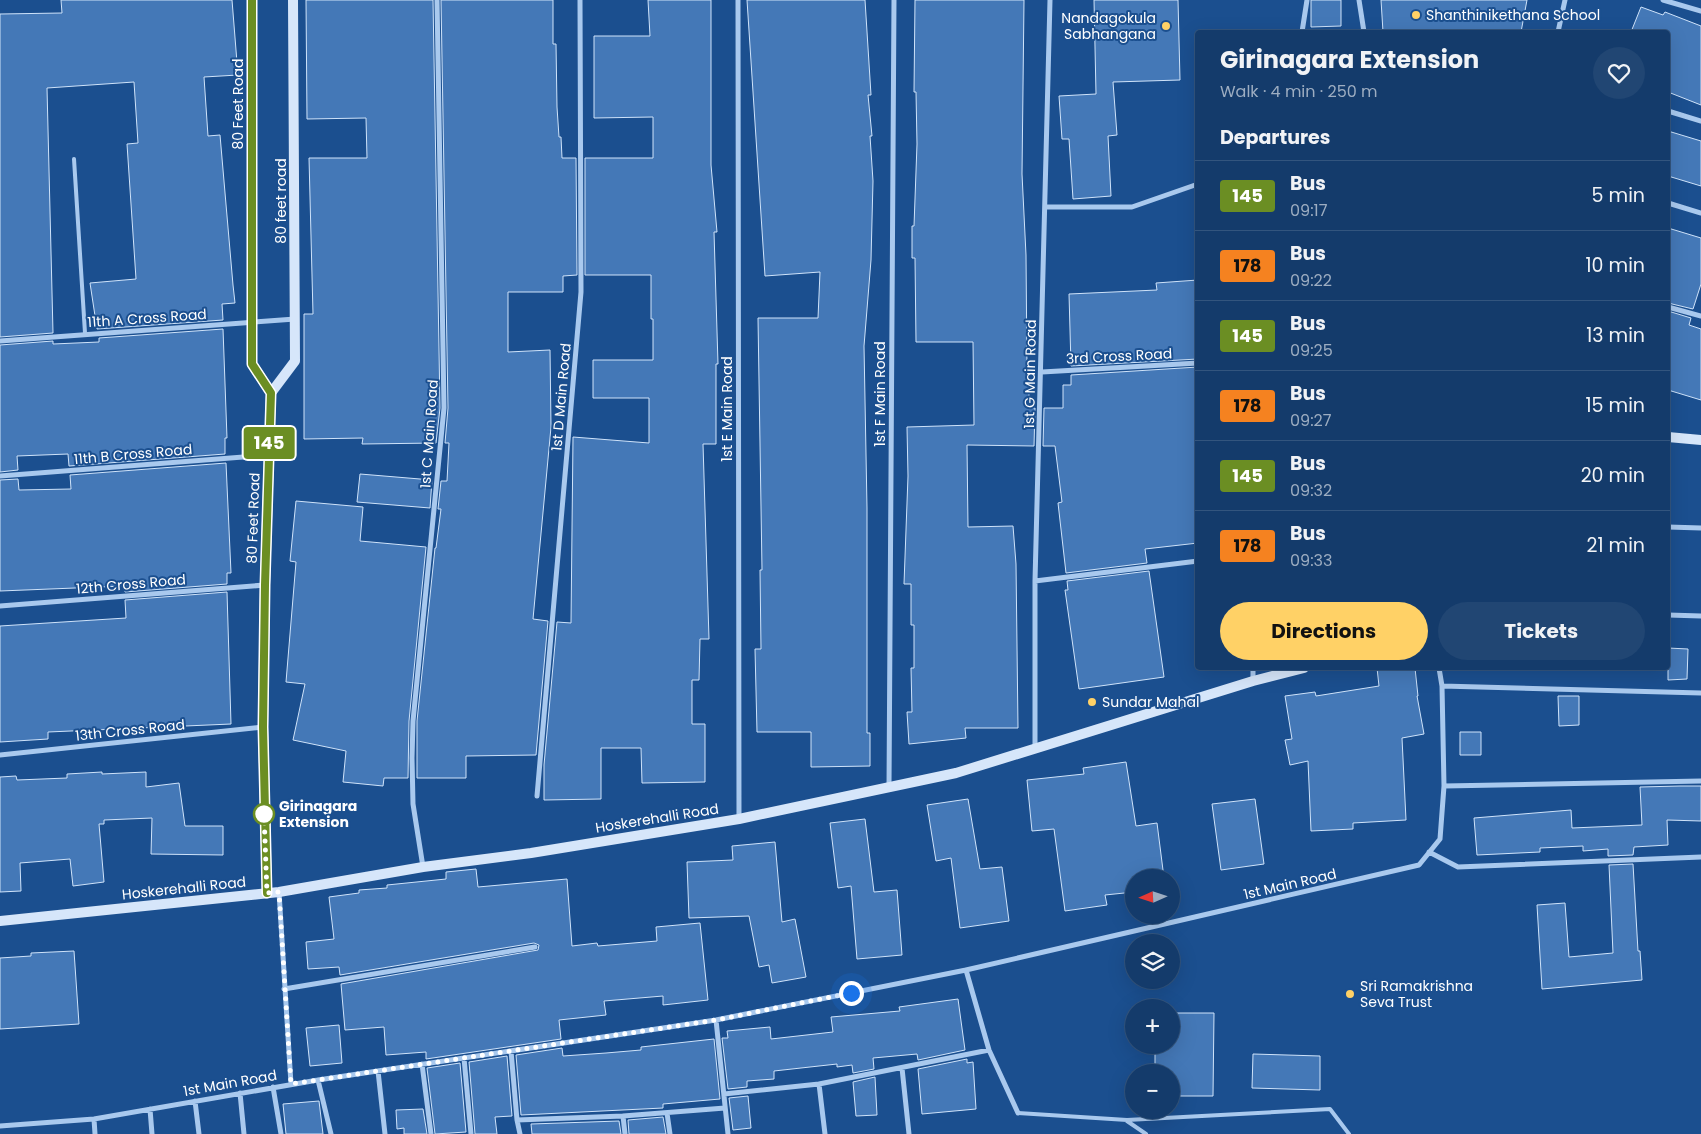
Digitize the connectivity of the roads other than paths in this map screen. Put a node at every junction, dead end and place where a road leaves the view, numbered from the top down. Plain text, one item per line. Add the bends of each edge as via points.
1 (252, 0) edge
2 (293, 0) edge
3 (437, 0) edge
4 (580, 0) edge
5 (738, 0) edge
6 (894, 0) edge
7 (1050, 0) edge
8 (1307, 0) edge
9 (1359, 0) edge
10 (1565, 0) edge
11 (1662, 0) edge
12 (1701, 11) edge
13 (1302, 30) edge
14 (1364, 30) edge
15 (1558, 30) edge
16 (1670, 112) edge
17 (1701, 121) edge
18 (74, 159) dead end
19 (1195, 185) edge
20 (1670, 204) edge
21 (1045, 207) junction
22 (1701, 213) edge
23 (1670, 308) edge
24 (1701, 316) edge
25 (295, 319) junction
26 (250, 322) junction
27 (85, 333) junction
28 (0, 341) edge
29 (1195, 363) edge
30 (1042, 372) junction
31 (271, 393) junction
32 (1670, 437) edge
33 (1701, 440) edge
34 (269, 455) junction
35 (0, 476) edge
36 (1670, 527) edge
37 (1701, 528) edge
38 (1195, 561) edge
39 (1035, 581) junction
40 (265, 585) junction
41 (0, 606) edge
42 (1670, 615) edge
43 (1701, 616) edge
44 (1253, 670) edge
45 (1296, 670) edge
46 (1439, 670) edge
47 (1253, 681) junction
48 (1442, 686) junction
49 (1701, 693) edge
50 (263, 727) junction
51 (1035, 748) junction
52 (0, 755) edge
53 (1701, 781) edge
54 (1444, 786) junction
55 (889, 788) junction
56 (537, 796) dead end
57 (739, 819) junction
58 (1429, 852) junction
59 (1701, 857) edge
60 (423, 867) junction
61 (279, 892) junction
62 (267, 893) junction
63 (0, 921) edge
64 (535, 947) dead end
65 (966, 970) junction
66 (284, 989) junction
67 (716, 1020) junction
68 (989, 1050) junction
69 (511, 1051) junction
70 (464, 1058) junction
71 (422, 1064) junction
72 (902, 1068) junction
73 (378, 1071) junction
74 (318, 1080) junction
75 (291, 1084) junction
76 (819, 1084) junction
77 (273, 1087) junction
78 (240, 1093) junction
79 (724, 1094) junction
80 (195, 1101) junction
81 (726, 1108) junction
82 (150, 1110) junction
83 (667, 1112) junction
84 (1018, 1113) joint
85 (623, 1116) junction
86 (94, 1119) junction
87 (516, 1120) junction
88 (1126, 1120) junction
89 (0, 1126) edge
90 (95, 1134) edge
91 (152, 1134) edge
92 (199, 1134) edge
93 (244, 1134) edge
94 (282, 1134) edge
95 (331, 1134) edge
96 (385, 1134) edge
97 (431, 1134) edge
98 (471, 1134) edge
99 (520, 1134) edge
100 (625, 1134) edge
101 (670, 1134) edge
102 (728, 1134) edge
103 (825, 1134) edge
104 (909, 1134) edge
105 (1146, 1134) edge
106 (1349, 1134) edge

1 - 26 street, 80 Feet Road
2 - 25 street, 80 feet road
3 - 60 street, 1st C Main Road via 444,408 413,721 413,804
4 - 56 street, 1st D Main Road via 581,292
5 - 57 street, 1st E Main Road
6 - 55 street, 1st F Main Road
7 - 21 street, 1st G Main Road
8 - 13 street
9 - 14 street
10 - 15 street
11 - 12 street
16 - 17 street
18 - 27 lane
19 - 21 street via 1132,208
20 - 22 street
21 - 30 street, 1st G Main Road
23 - 24 street
25 - 26 street, 11th A Cross Road
25 - 31 street, 80 feet road via 295,361
26 - 27 street, 11th A Cross Road
26 - 31 street, 80 Feet Road via 252,364
27 - 28 street, 11th A Cross Road
29 - 30 street, 3rd Cross Road
30 - 39 street, 1st G Main Road
31 - 34 street, 80 Feet Road
32 - 33 street
34 - 35 street, 11th B Cross Road
34 - 40 street, 80 Feet Road
36 - 37 street
38 - 39 street
39 - 51 street, 1st G Main Road
40 - 41 street, 12th Cross Road
40 - 50 street, 80 Feet Road
42 - 43 street
44 - 47 street
45 - 47 street, Hoskerehalli Road
46 - 48 street, 1st Main Road
47 - 51 street, Hoskerehalli Road
48 - 49 street
48 - 54 street, 1st Main Road
50 - 52 street, 13th Cross Road
50 - 62 street, 80 Feet Road
51 - 55 street, Hoskerehalli Road via 956,773
53 - 54 street
54 - 58 street, 1st Main Road via 1440,839
55 - 57 street, Hoskerehalli Road
57 - 60 street, Hoskerehalli Road
58 - 59 street via 1458,867
58 - 65 street, 1st Main Road via 1419,865
60 - 61 street, Hoskerehalli Road
61 - 62 street, Hoskerehalli Road
61 - 66 street
62 - 63 street, Hoskerehalli Road
64 - 66 street
65 - 67 street, 1st Main Road
65 - 68 street
66 - 75 street
67 - 69 street, 1st Main Road
67 - 79 street
68 - 72 street
68 - 84 street
69 - 70 street, 1st Main Road
69 - 87 street
70 - 71 street, 1st Main Road
70 - 98 street
71 - 73 street, 1st Main Road
71 - 97 street
72 - 76 street
72 - 104 street
73 - 74 street, 1st Main Road
73 - 96 street
74 - 75 street, 1st Main Road
74 - 95 street
75 - 77 street, 1st Main Road
76 - 79 street
76 - 103 street
77 - 78 street, 1st Main Road
77 - 94 street
78 - 80 street, 1st Main Road
78 - 93 street
79 - 81 street
80 - 82 street, 1st Main Road
80 - 92 street
81 - 83 street
81 - 102 street
82 - 86 street, 1st Main Road
82 - 91 street
83 - 85 street
83 - 101 street
84 - 88 lane
85 - 87 street
85 - 100 street
86 - 89 street, 1st Main Road
86 - 90 street
87 - 99 street
88 - 105 lane
88 - 106 lane via 1330,1109

